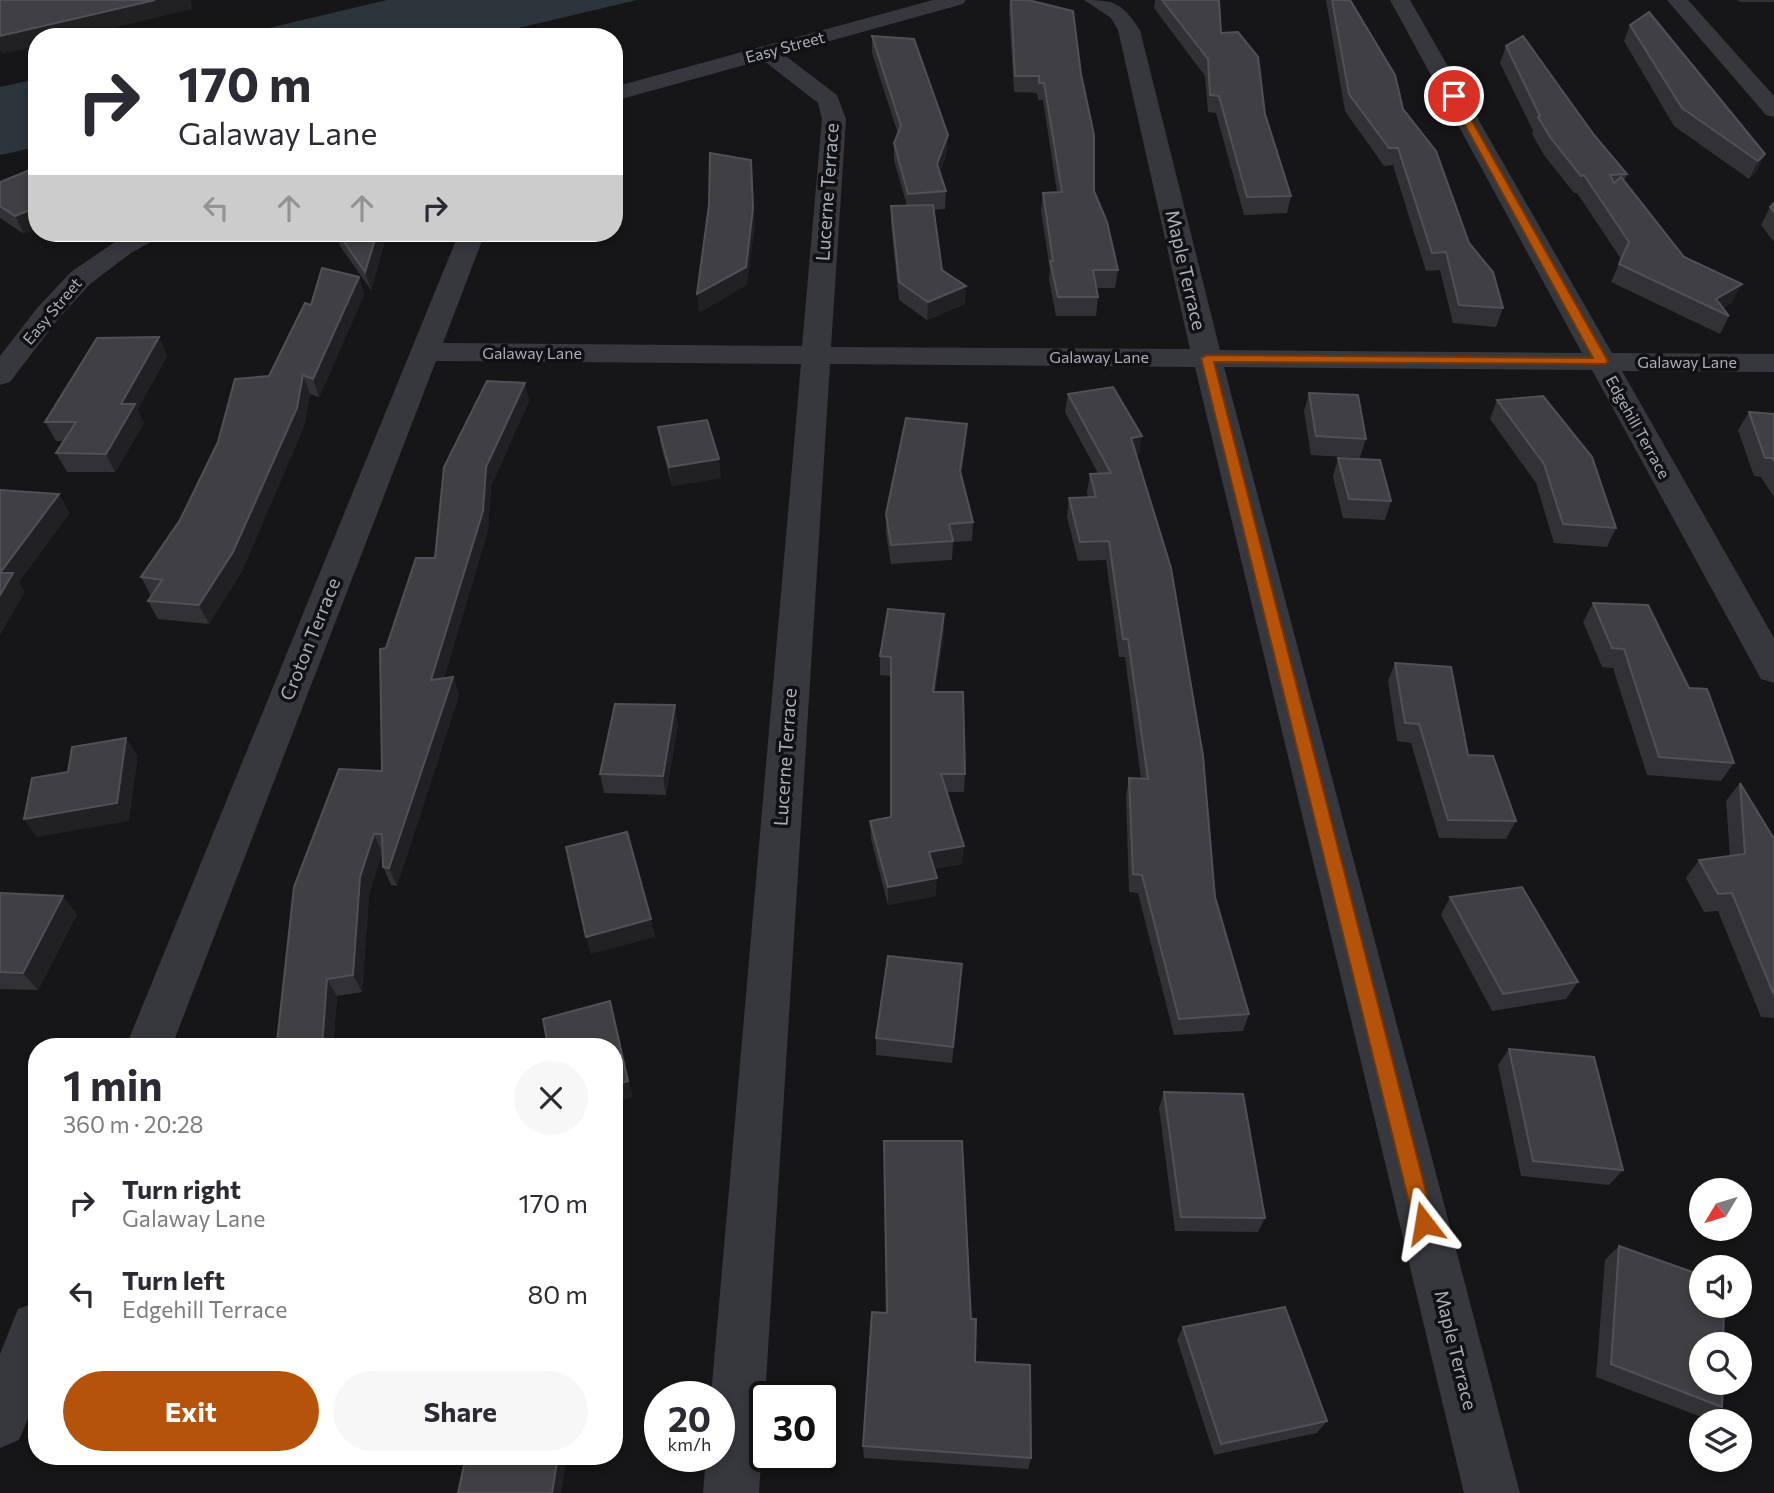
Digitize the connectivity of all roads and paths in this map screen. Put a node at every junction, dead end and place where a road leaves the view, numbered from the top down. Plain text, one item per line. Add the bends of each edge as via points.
1 (956, 0) edge
2 (1094, 0) edge
3 (1400, 0) edge
4 (1677, 0) edge
5 (766, 52) junction
6 (623, 92) edge
7 (1774, 110) edge
8 (132, 242) edge
9 (468, 242) edge
10 (424, 352) junction
11 (815, 355) junction
12 (1207, 358) junction
13 (1602, 361) junction
14 (1774, 363) edge
15 (4, 367) edge
16 (1774, 670) edge
17 (152, 1038) edge
18 (28, 1351) edge
19 (0, 1421) edge
20 (731, 1493) edge
21 (1492, 1493) edge

1 - 5 street, Easy Street
2 - 12 street, Maple Terrace via 1119,14 1129,30
3 - 13 street, Edgehill Terrace
4 - 7 street
5 - 6 street, Easy Street
5 - 11 street, Lucerne Terrace via 829,100 834,120
8 - 15 street, Easy Street via 72,283
9 - 10 street, Croton Terrace
10 - 11 street, Galaway Lane
10 - 17 street, Croton Terrace
11 - 12 street, Galaway Lane
11 - 20 street, Lucerne Terrace
12 - 13 street, Galaway Lane
12 - 21 street, Maple Terrace
13 - 14 street, Galaway Lane
13 - 16 street, Edgehill Terrace
18 - 19 street

